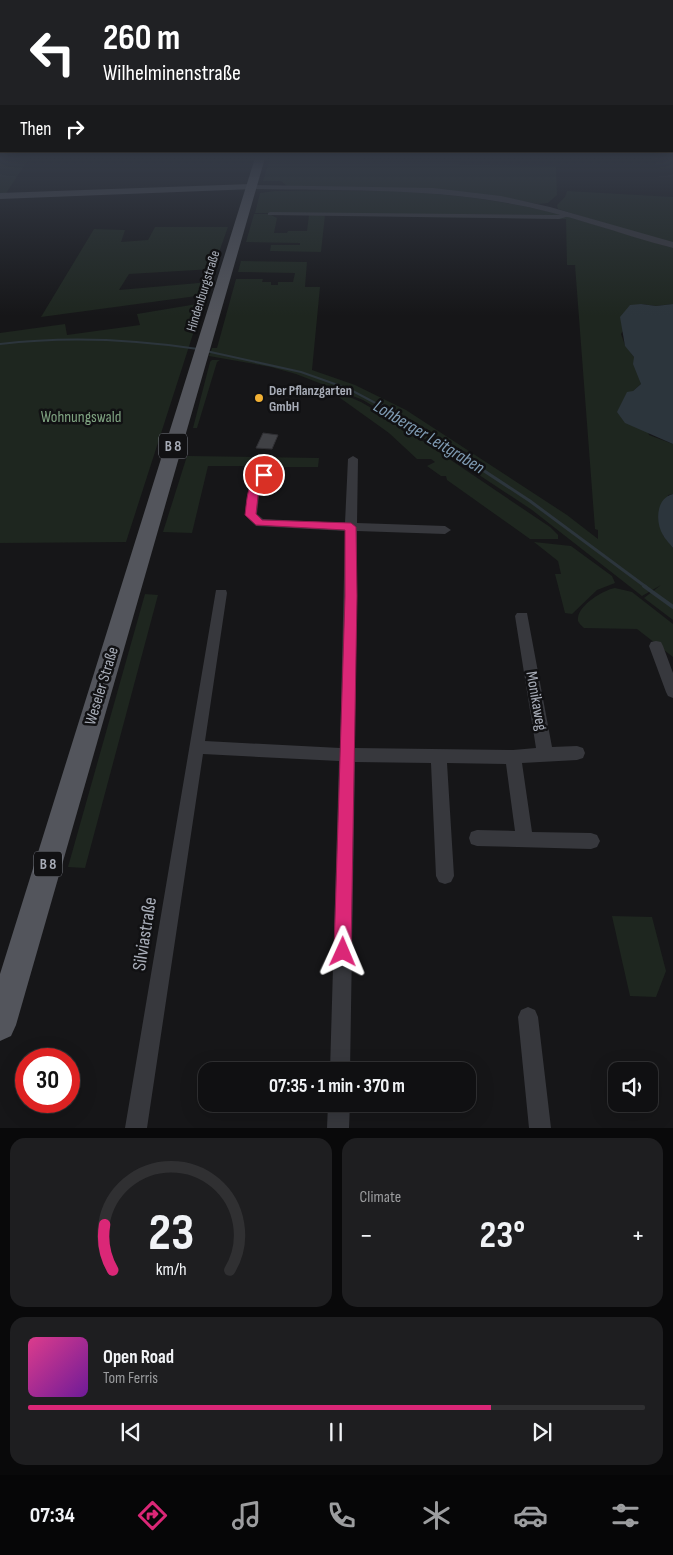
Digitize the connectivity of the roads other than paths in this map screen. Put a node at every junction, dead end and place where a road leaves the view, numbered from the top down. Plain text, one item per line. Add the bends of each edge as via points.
1 (244, 211) edge
2 (554, 211) edge
3 (270, 214) dead end
4 (570, 215) junction
5 (673, 246) edge
6 (202, 351) joint
7 (353, 459) dead end
8 (264, 475) dead end
9 (351, 527) junction
10 (445, 530) dead end
11 (221, 593) dead end
12 (522, 616) dead end
13 (656, 646) dead end
14 (673, 692) edge
15 (196, 747) junction
16 (577, 753) dead end
17 (347, 754) junction
18 (546, 754) junction
19 (439, 756) junction
20 (513, 757) junction
21 (477, 838) dead end
22 (524, 838) junction
23 (592, 841) dead end
24 (445, 876) dead end
25 (528, 1017) dead end
26 (0, 1025) edge
27 (340, 1062) edge
28 (339, 1112) edge
29 (136, 1128) edge
30 (338, 1128) edge
31 (540, 1128) edge

1 - 6 main road, Hindenburgstraße / B 8
2 - 4 street
3 - 4 street
4 - 5 street
6 - 26 main road, Weseler Straße / B 8
7 - 9 street
8 - 9 street via 254,486 251,515 260,523
9 - 10 street
9 - 17 street
11 - 15 street, Silviastraße
12 - 18 street, Monikaweg
13 - 14 street
15 - 17 street
15 - 29 street, Silviastraße
16 - 18 street
17 - 19 street, Monikaweg
17 - 27 street
18 - 20 street, Monikaweg
19 - 20 street, Monikaweg
19 - 24 street
20 - 22 street
21 - 22 street
22 - 23 street
25 - 31 street
28 - 30 street

